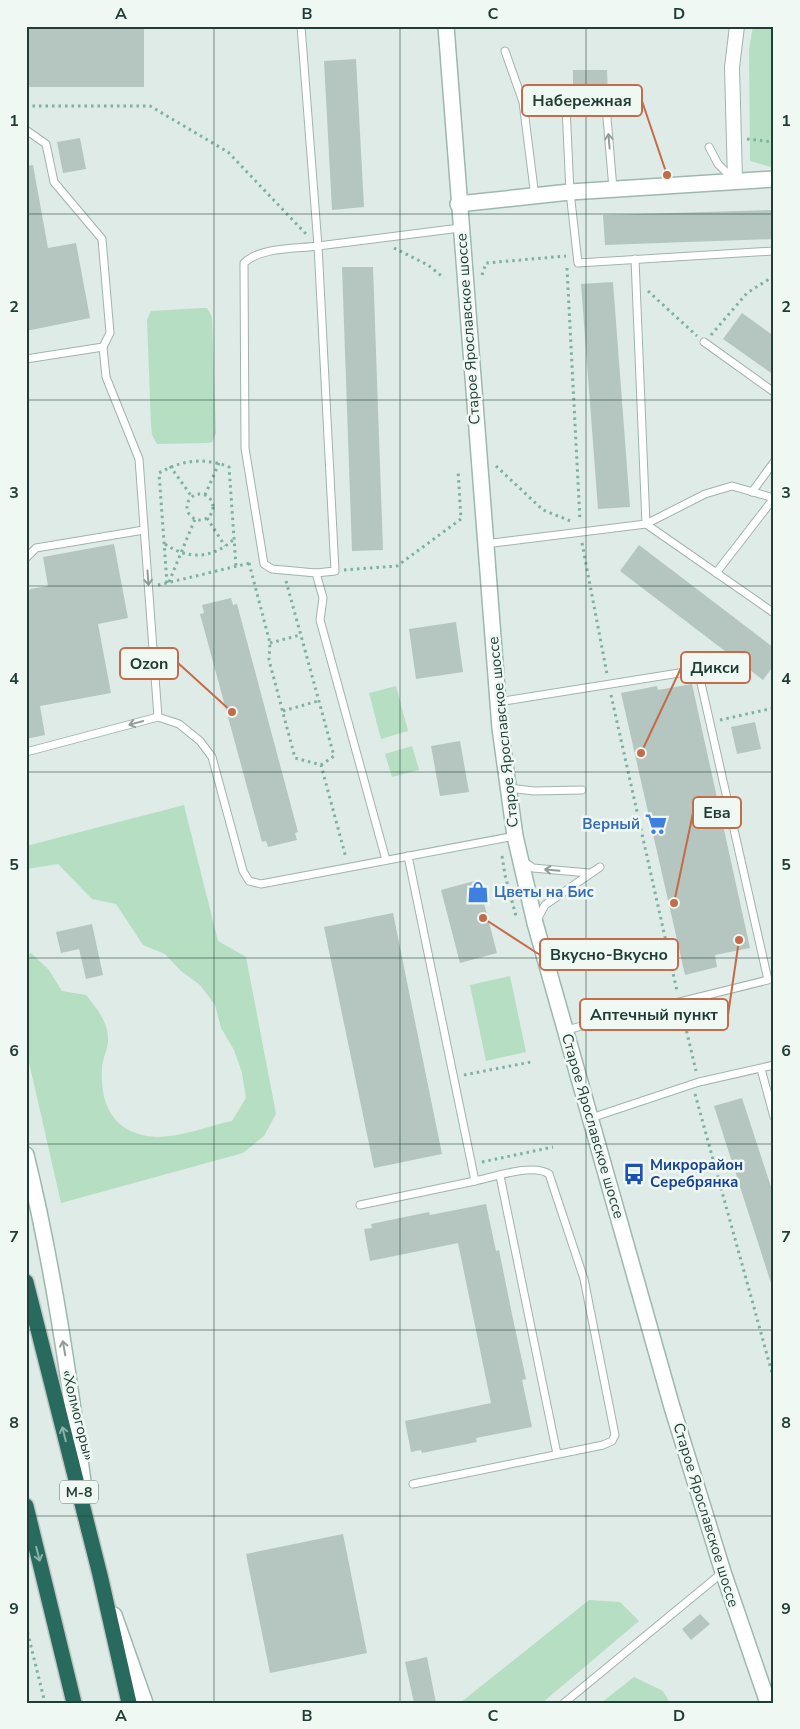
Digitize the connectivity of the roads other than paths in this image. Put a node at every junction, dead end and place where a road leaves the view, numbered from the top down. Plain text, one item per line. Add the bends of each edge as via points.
1 (301, 26) edge
2 (446, 26) edge
3 (737, 26) edge
4 (505, 51) dead end
5 (26, 130) edge
6 (709, 147) dead end
7 (774, 179) edge
8 (735, 180) junction
9 (613, 190) junction
10 (570, 192) junction
11 (535, 198) junction
12 (458, 204) junction
13 (460, 228) junction
14 (318, 246) junction
15 (774, 252) edge
16 (635, 259) junction
17 (704, 342) road end
18 (103, 347) junction
19 (26, 359) edge
20 (774, 392) edge
21 (774, 462) edge
22 (752, 492) junction
23 (774, 498) edge
24 (646, 524) junction
25 (144, 530) junction
26 (485, 544) junction
27 (26, 558) edge
28 (316, 573) junction
29 (716, 573) junction
30 (774, 613) edge
31 (497, 702) junction
32 (158, 717) junction
33 (26, 752) edge
34 (508, 788) junction
35 (582, 790) dead end
36 (515, 836) junction
37 (408, 856) junction
38 (519, 858) junction
39 (386, 860) junction
40 (600, 867) dead end
41 (589, 873) junction
42 (535, 923) junction
43 (771, 979) edge
44 (566, 1030) junction
45 (774, 1065) edge
46 (761, 1069) junction
47 (774, 1117) edge
48 (591, 1118) junction
49 (26, 1155) edge
50 (500, 1176) junction
51 (475, 1181) junction
52 (360, 1205) dead end
53 (26, 1282) edge
54 (557, 1454) junction
55 (413, 1484) dead end
56 (26, 1506) edge
57 (89, 1535) junction
58 (723, 1572) junction
59 (100, 1575) junction
60 (73, 1703) edge
61 (129, 1703) edge
62 (145, 1703) edge
63 (564, 1703) edge
64 (768, 1703) edge

1 - 14 lane
2 - 12 main road, Старое Ярославское шоссе
3 - 8 street via 732,67
4 - 11 lane via 523,102
5 - 18 lane via 46,144 54,182 102,239 110,333
6 - 8 lane via 718,164
7 - 8 main road
8 - 9 main road
9 - 10 main road
9 -> 10 lane via 606,106 566,107
10 - 11 main road
10 - 16 lane via 578,263
11 - 12 main road
12 - 13 main road, Старое Ярославское шоссе
13 - 14 lane
13 - 26 main road, Старое Ярославское шоссе
14 - 28 lane via 335,571
14 - 28 lane via 262,253 251,256 244,263 244,448 262,560 267,567
15 - 16 lane
16 - 24 lane
17 - 20 lane
18 - 19 lane
18 - 25 lane via 106,377 139,459
21 - 22 lane
22 - 23 lane
22 - 24 lane via 732,486 705,494
23 - 29 lane
24 - 26 lane
24 - 29 lane
25 - 27 lane via 36,548
25 -> 32 lane
26 - 31 main road, Старое Ярославское шоссе
28 - 39 lane via 323,598 320,620
29 - 30 lane
31 - 34 main road, Старое Ярославское шоссе
31 - 43 lane via 698,670
32 -> 33 lane
32 - 39 lane via 178,724 200,741 212,757 243,871 249,881 261,884
34 - 35 lane
34 - 36 main road, Старое Ярославское шоссе
36 - 37 lane
36 - 38 main road, Старое Ярославское шоссе
37 - 39 lane
37 - 51 lane
41 -> 38 lane via 533,868
38 - 42 main road, Старое Ярославское шоссе
40 - 41 lane
41 - 42 lane via 545,905
42 - 44 main road, Старое Ярославское шоссе
43 - 44 lane
44 - 48 main road, Старое Ярославское шоссе
45 - 46 lane
46 - 47 lane
46 - 48 lane via 699,1082
48 - 58 main road, Старое Ярославское шоссе via 672,1407
57 -> 49 main road via 70,1378 40,1212
50 - 51 lane
50 - 54 lane
50 - 54 lane via 542,1169 549,1174 586,1288 615,1435 612,1441 603,1445
51 - 52 lane
57 -> 53 highway, «Холмогоры» / М-8
54 - 55 lane
56 -> 60 highway
57 - 59 highway, «Холмогоры» / М-8
58 - 63 lane
58 - 64 main road, Старое Ярославское шоссе
59 - 61 highway, «Холмогоры» / М-8
59 - 62 main road

